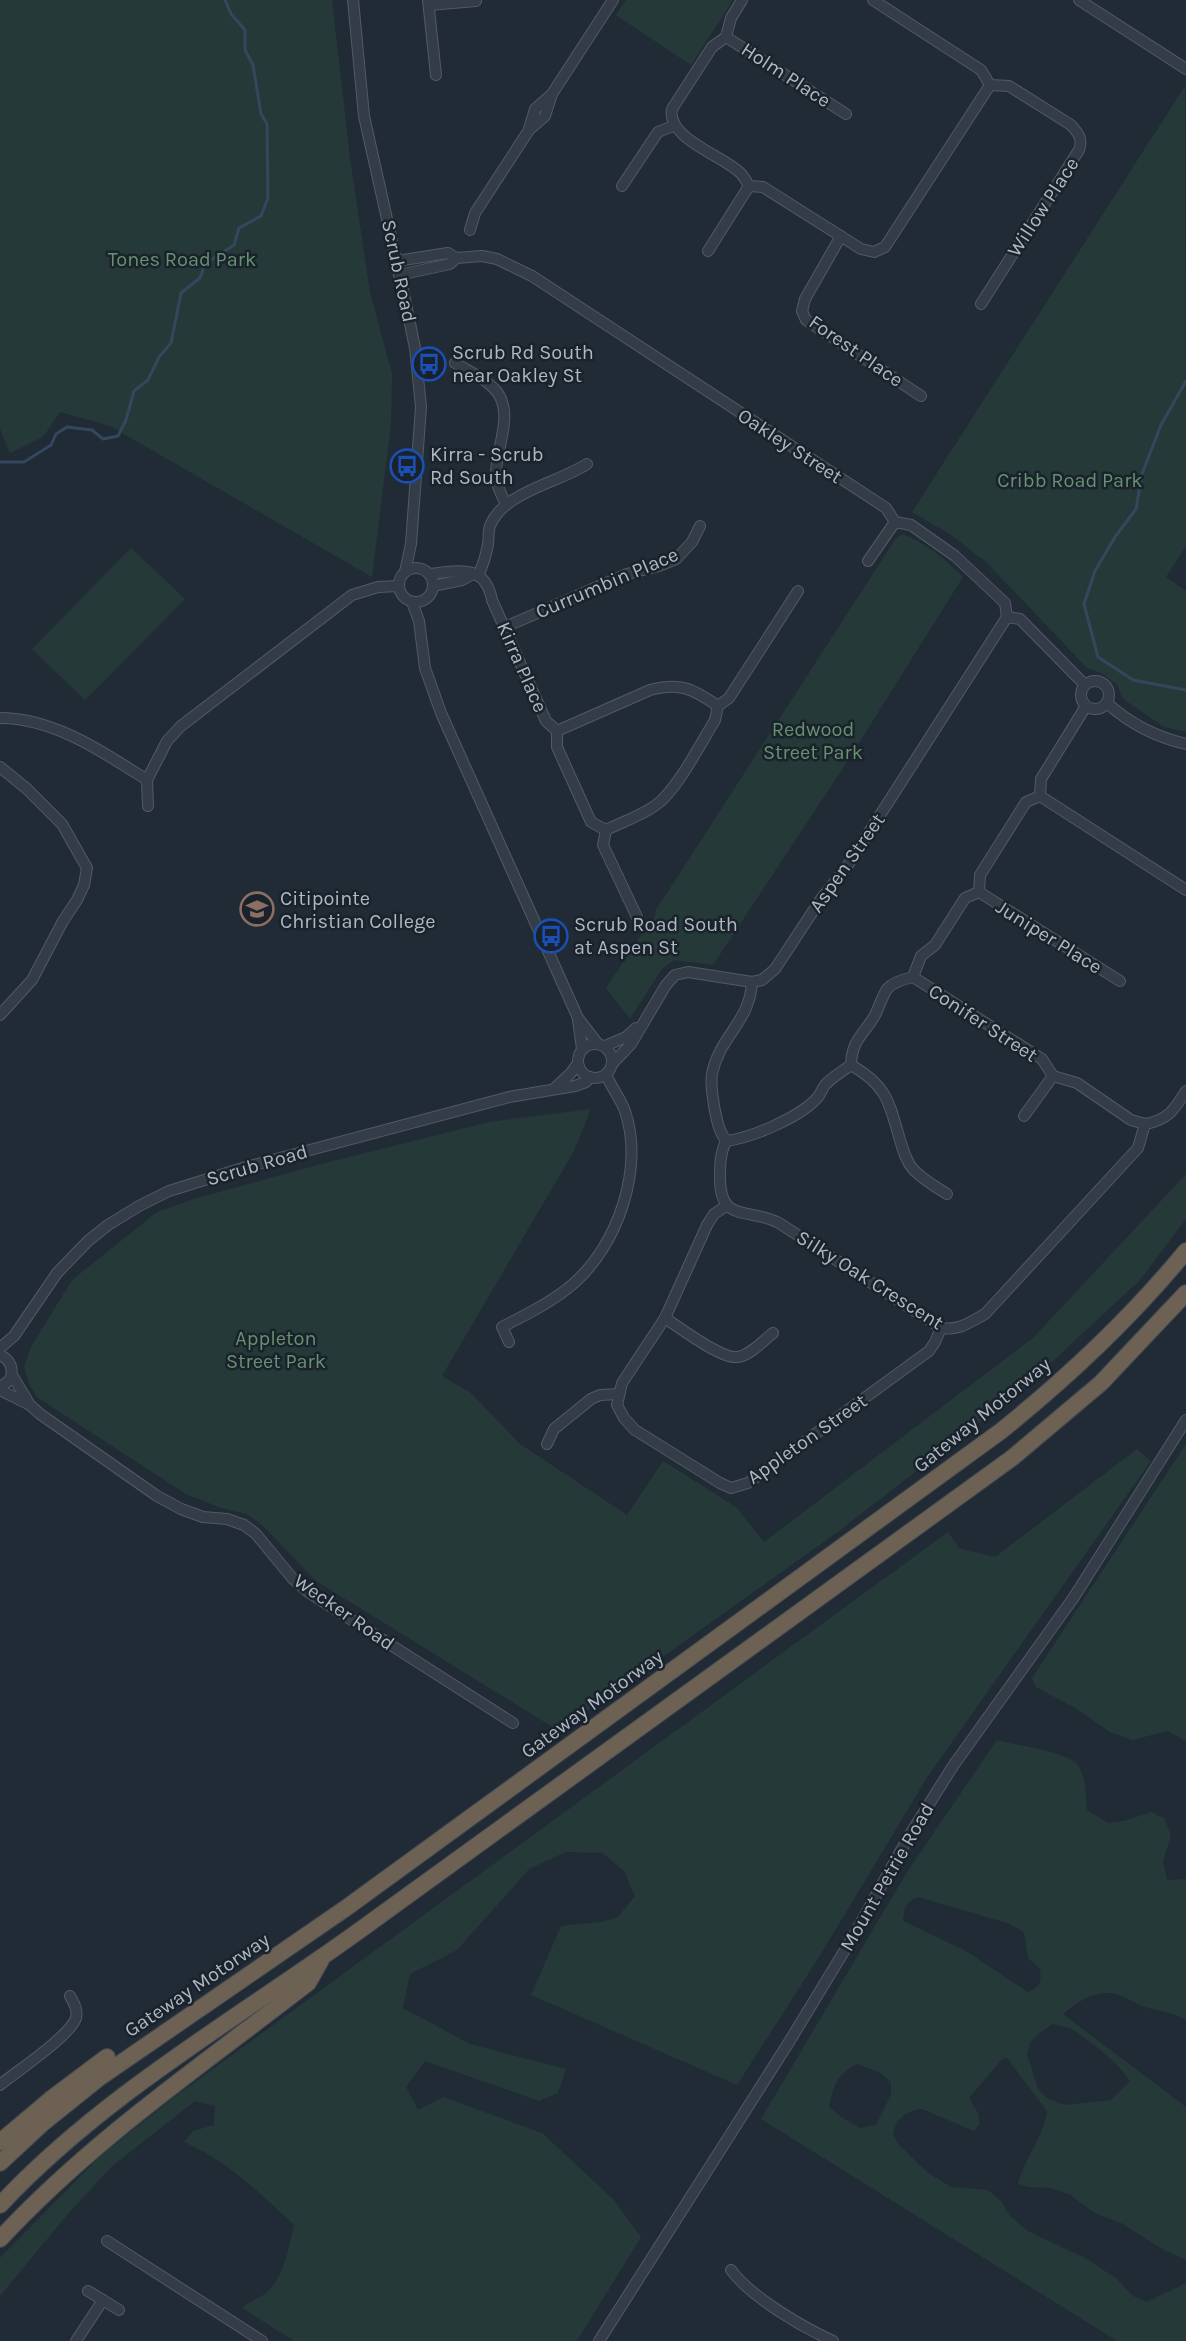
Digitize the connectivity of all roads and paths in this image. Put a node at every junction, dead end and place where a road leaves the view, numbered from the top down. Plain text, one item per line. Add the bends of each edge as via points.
1 (353, 0) edge
2 (613, 0) edge
3 (742, 0) edge
4 (874, 0) edge
5 (1079, 0) edge
6 (476, 1) edge
7 (428, 2) edge
8 (726, 37) junction
9 (1186, 69) edge
10 (436, 75) dead end
11 (990, 85) junction
12 (846, 114) dead end
13 (673, 126) junction
14 (622, 186) dead end
15 (749, 186) junction
16 (470, 230) dead end
17 (841, 236) junction
18 (708, 251) dead end
19 (456, 258) junction
20 (397, 261) junction
21 (399, 275) junction
22 (981, 304) dead end
23 (455, 363) dead end
24 (921, 396) dead end
25 (586, 464) dead end
26 (506, 504) junction
27 (895, 522) junction
28 (700, 526) dead end
29 (411, 544) junction
30 (868, 561) dead end
31 (418, 568) junction
32 (405, 572) junction
33 (429, 574) junction
34 (475, 575) junction
35 (399, 586) junction
36 (433, 586) junction
37 (798, 591) dead end
38 (425, 599) junction
39 (412, 602) junction
40 (1006, 617) junction
41 (419, 621) junction
42 (504, 628) junction
43 (1085, 685) junction
44 (1107, 703) junction
45 (718, 706) junction
46 (1086, 706) junction
47 (0, 718) edge
48 (557, 731) junction
49 (1186, 744) edge
50 (0, 766) edge
51 (147, 780) junction
52 (1040, 796) junction
53 (148, 806) dead end
54 (606, 830) junction
55 (1186, 890) edge
56 (979, 892) junction
57 (637, 917) dead end
58 (913, 977) junction
59 (1120, 981) dead end
60 (752, 982) junction
61 (0, 1014) edge
62 (578, 1018) junction
63 (641, 1024) junction
64 (601, 1045) junction
65 (582, 1049) junction
66 (578, 1063) junction
67 (852, 1065) junction
68 (609, 1069) junction
69 (1053, 1076) junction
70 (590, 1077) junction
71 (555, 1088) junction
72 (1186, 1091) edge
73 (1024, 1116) dead end
74 (1144, 1124) junction
75 (726, 1141) junction
76 (947, 1194) dead end
77 (726, 1206) junction
78 (1186, 1251) edge
79 (1186, 1293) edge
80 (665, 1318) junction
81 (941, 1328) junction
82 (773, 1333) dead end
83 (14, 1336) junction
84 (510, 1342) dead end
85 (0, 1348) edge
86 (0, 1355) edge
87 (11, 1370) junction
88 (0, 1389) edge
89 (618, 1394) junction
90 (30, 1405) junction
91 (1186, 1420) edge
92 (547, 1444) dead end
93 (513, 1723) dead end
94 (323, 1957) junction
95 (70, 1996) dead end
96 (136, 2051) junction
97 (0, 2085) edge
98 (0, 2142) edge
99 (0, 2163) edge
100 (0, 2205) edge
101 (0, 2240) edge
102 (107, 2241) dead end
103 (731, 2270) dead end
104 (88, 2291) dead end
105 (103, 2300) junction
106 (119, 2310) dead end
107 (76, 2341) edge
108 (262, 2341) edge
109 (599, 2341) edge
110 (833, 2341) edge

1 - 20 street, Scrub Road via 364,117
2 - 16 street via 552,94 545,116 529,130 475,213
3 - 8 street
4 - 11 street via 981,70
5 - 9 street
6 - 7 street
7 - 10 street
8 - 12 street, Holm Place
8 - 13 street via 712,47 672,109
11 - 17 street via 885,247 874,252 861,249
11 - 22 street, Willow Place via 1009,86 1071,125 1081,143
13 - 14 street via 658,132
13 - 15 street via 740,172
15 - 17 street via 763,187
15 - 18 street
17 - 24 street, Forest Place via 805,298 802,311 806,320
19 - 20 street, Oakley Street via 448,253
19 - 21 street, Oakley Street via 450,264
19 - 27 street, Oakley Street via 497,259 532,276 886,508
20 - 21 street, Scrub Road
21 - 29 street, Scrub Road via 415,348 421,407
23 - 26 street via 488,383 502,403 504,416 496,478
25 - 26 street
26 - 34 street via 490,527 484,561
27 - 30 street
27 - 40 street, Oakley Street via 911,525 956,556 1005,603
28 - 42 street, Currumbin Place via 676,559 627,574
29 - 31 street, Scrub Road
29 - 32 street, Scrub Road
31 - 32 street
31 - 33 street
32 - 35 street
33 - 34 street via 459,570
33 - 36 street
34 - 36 street
34 - 42 street, Kirra Place via 489,586
35 - 39 street via 404,597
35 - 51 street via 366,590 338,604 181,726 167,741
36 - 38 street
37 - 45 street via 729,698
38 - 39 street
38 - 41 street
39 - 41 street
40 - 43 street via 1020,619
40 - 60 street, Aspen Street via 848,865 775,969 762,980
41 - 62 street via 425,668 441,713
42 - 48 street, Kirra Place via 546,721
43 - 44 street via 1095,681 1104,684 1109,693
43 - 46 street via 1081,695
44 - 46 street via 1097,709
44 - 49 street via 1149,732
45 - 48 street via 695,691 666,685
45 - 54 street via 715,720 668,794 658,804
46 - 52 street via 1041,779
47 - 51 street via 38,723 68,735 104,752
48 - 54 street, Kirra Place via 557,747 591,822
50 - 61 street via 62,824 87,868 77,900 32,980
51 - 53 street
52 - 55 street
52 - 56 street via 1026,802 980,875
54 - 57 street via 603,845
56 - 58 street via 965,898 935,945 921,956
56 - 59 street, Juniper Place
58 - 67 street via 888,988 874,1016 857,1037
58 - 69 street, Conifer Street via 1041,1059
60 - 63 street via 688,972 675,975
60 - 75 street via 748,1009 721,1047 711,1075 719,1131
62 - 64 street
62 - 65 street
63 - 64 street via 626,1037
63 - 68 street via 631,1044
64 - 65 street via 589,1044
64 - 68 street via 611,1054
65 - 66 street
66 - 70 street
66 - 71 street
67 - 75 street via 826,1084 818,1098 771,1128
67 - 76 street via 879,1084 913,1169
68 - 70 street via 596,1078
68 - 84 street via 625,1112 631,1143 624,1204 598,1258 573,1284 550,1301 501,1324
69 - 73 street
69 - 74 street, Conifer Street via 1077,1083 1131,1120
70 - 71 street, Scrub Road via 575,1086
71 - 83 street, Scrub Road via 246,1167 170,1191 101,1230 71,1257
72 - 74 street via 1172,1111 1159,1121
74 - 81 street, Silky Oak Crescent via 1138,1148 985,1314 960,1327
75 - 77 street via 721,1153 720,1195
77 - 80 street via 707,1225
77 - 81 street, Silky Oak Crescent via 779,1223
78 - 96 highway, Gateway Motorway via 1090,1354 976,1451 346,1908
79 - 94 highway via 1101,1383 1012,1458
80 - 82 street via 722,1354 737,1357
80 - 89 street
81 - 89 street, Appleton Street via 928,1351 902,1372 740,1487 720,1483 635,1430 617,1405
83 - 85 street, Scrub Road
83 - 87 street, Scrub Road
86 - 87 street, Wecker Road
87 - 88 street, Wecker Road
87 - 90 street, Wecker Road
88 - 90 street, Wecker Road
89 - 92 street via 591,1399 554,1429
90 - 93 street, Wecker Road via 157,1496 203,1517 244,1525 256,1534 292,1580 308,1592
91 - 109 street, Mount Petrie Road via 1074,1597 953,1766 795,2032
94 - 100 highway via 108,2105
94 - 101 highway via 308,1983 119,2126
95 - 97 street via 76,2018 69,2030
96 - 98 highway via 108,2057
96 - 99 highway, Gateway Motorway via 70,2100
102 - 108 street
103 - 110 street via 741,2284 759,2297
104 - 105 street
105 - 106 street
105 - 107 street

